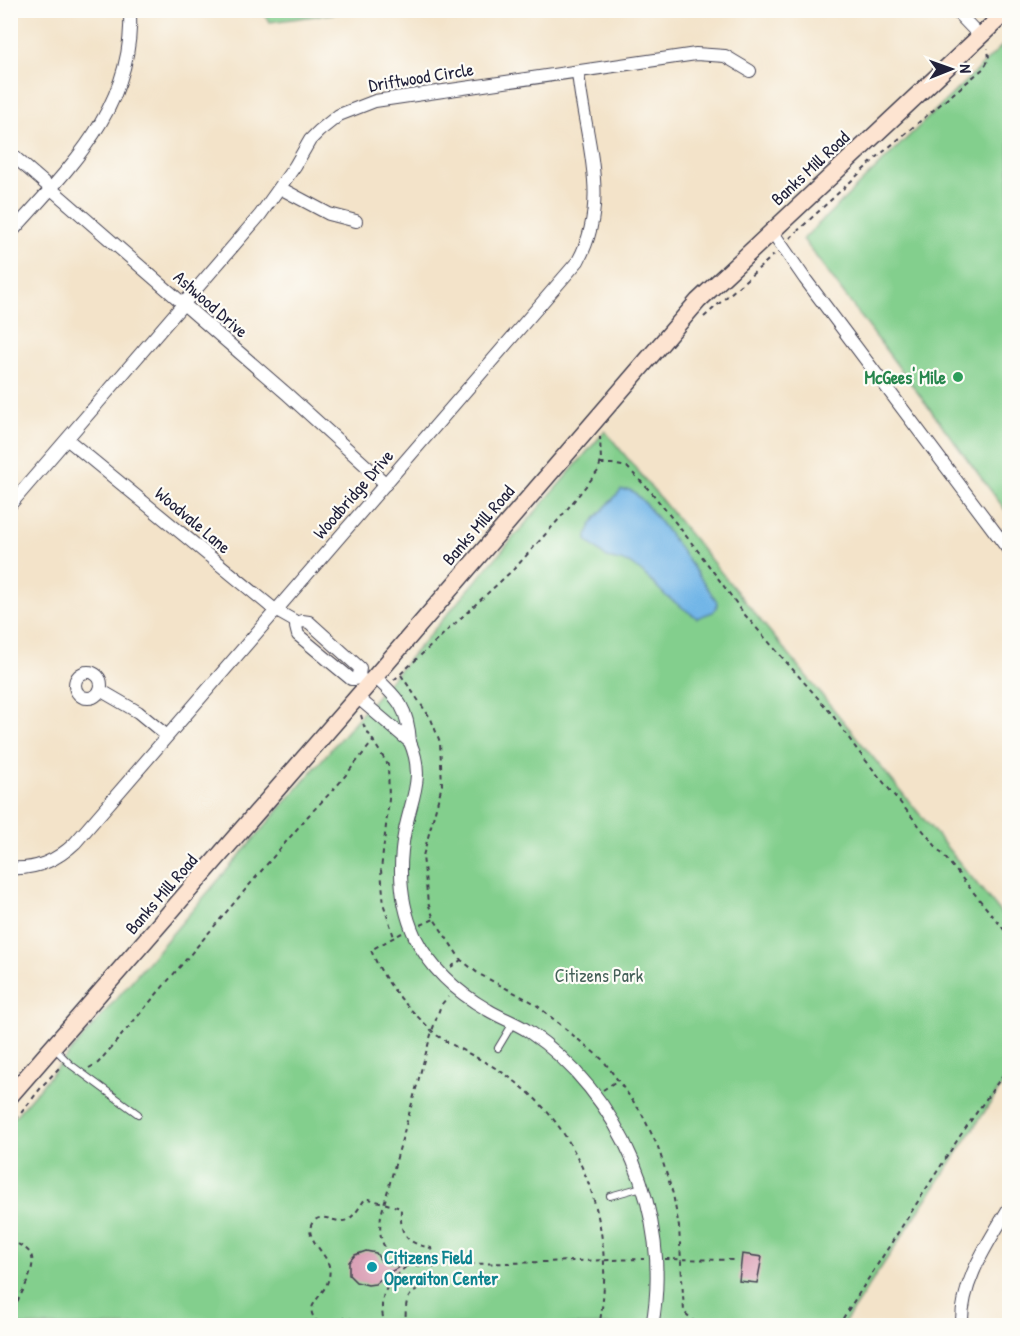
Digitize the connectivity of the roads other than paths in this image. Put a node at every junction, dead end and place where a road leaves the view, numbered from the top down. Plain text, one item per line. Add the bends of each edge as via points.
1 (130, 10) edge
2 (955, 10) edge
3 (1008, 10) edge
4 (981, 37) junction
5 (750, 71) dead end
6 (578, 72) junction
7 (10, 153) edge
8 (51, 188) junction
9 (280, 188) junction
10 (356, 221) dead end
11 (771, 231) junction
12 (10, 234) edge
13 (184, 305) junction
14 (68, 440) junction
15 (386, 484) junction
16 (10, 505) edge
17 (1010, 552) edge
18 (275, 610) junction
19 (368, 688) junction
20 (100, 690) dead end
21 (167, 736) junction
22 (410, 742) junction
23 (10, 868) edge
24 (513, 1022) junction
25 (53, 1048) junction
26 (498, 1048) dead end
27 (10, 1096) edge
28 (138, 1114) dead end
29 (642, 1187) junction
30 (610, 1196) dead end
31 (1010, 1206) edge
32 (652, 1326) edge
33 (962, 1326) edge

1 - 8 street via 129,43 118,88 87,146
2 - 4 street
3 - 4 street, Banks Mill Road
4 - 11 street, Banks Mill Road
5 - 6 street, Driftwood Circle via 725,56 706,53
6 - 9 street, Driftwood Circle via 363,105 339,115 310,140
6 - 15 street, Woodbridge Drive via 596,195 593,225 584,250 570,272
7 - 8 street, Ashwood Drive
8 - 12 street
8 - 13 street, Ashwood Drive
9 - 10 street via 329,214
9 - 13 street, Driftwood Circle
11 - 17 street
11 - 19 street, Banks Mill Road via 698,301
13 - 14 street
13 - 15 street, Ashwood Drive
14 - 16 street
14 - 18 street, Woodvale Lane
15 - 18 street, Woodbridge Drive
18 - 19 street, Woodvale Lane via 298,623 309,622 360,668
18 - 21 street, Woodbridge Drive
19 - 22 street
19 - 22 street via 393,695 406,715
19 - 25 street, Banks Mill Road
20 - 21 street via 138,712
21 - 23 street, Woodbridge Drive via 66,852 38,866
22 - 24 street via 417,764 417,784 401,865 403,898 412,929 431,963 456,988
24 - 26 lane
24 - 29 street via 555,1052 595,1095 618,1130
25 - 27 street, Banks Mill Road
25 - 28 lane
29 - 30 lane
29 - 32 street via 657,1259
31 - 33 street via 968,1285

